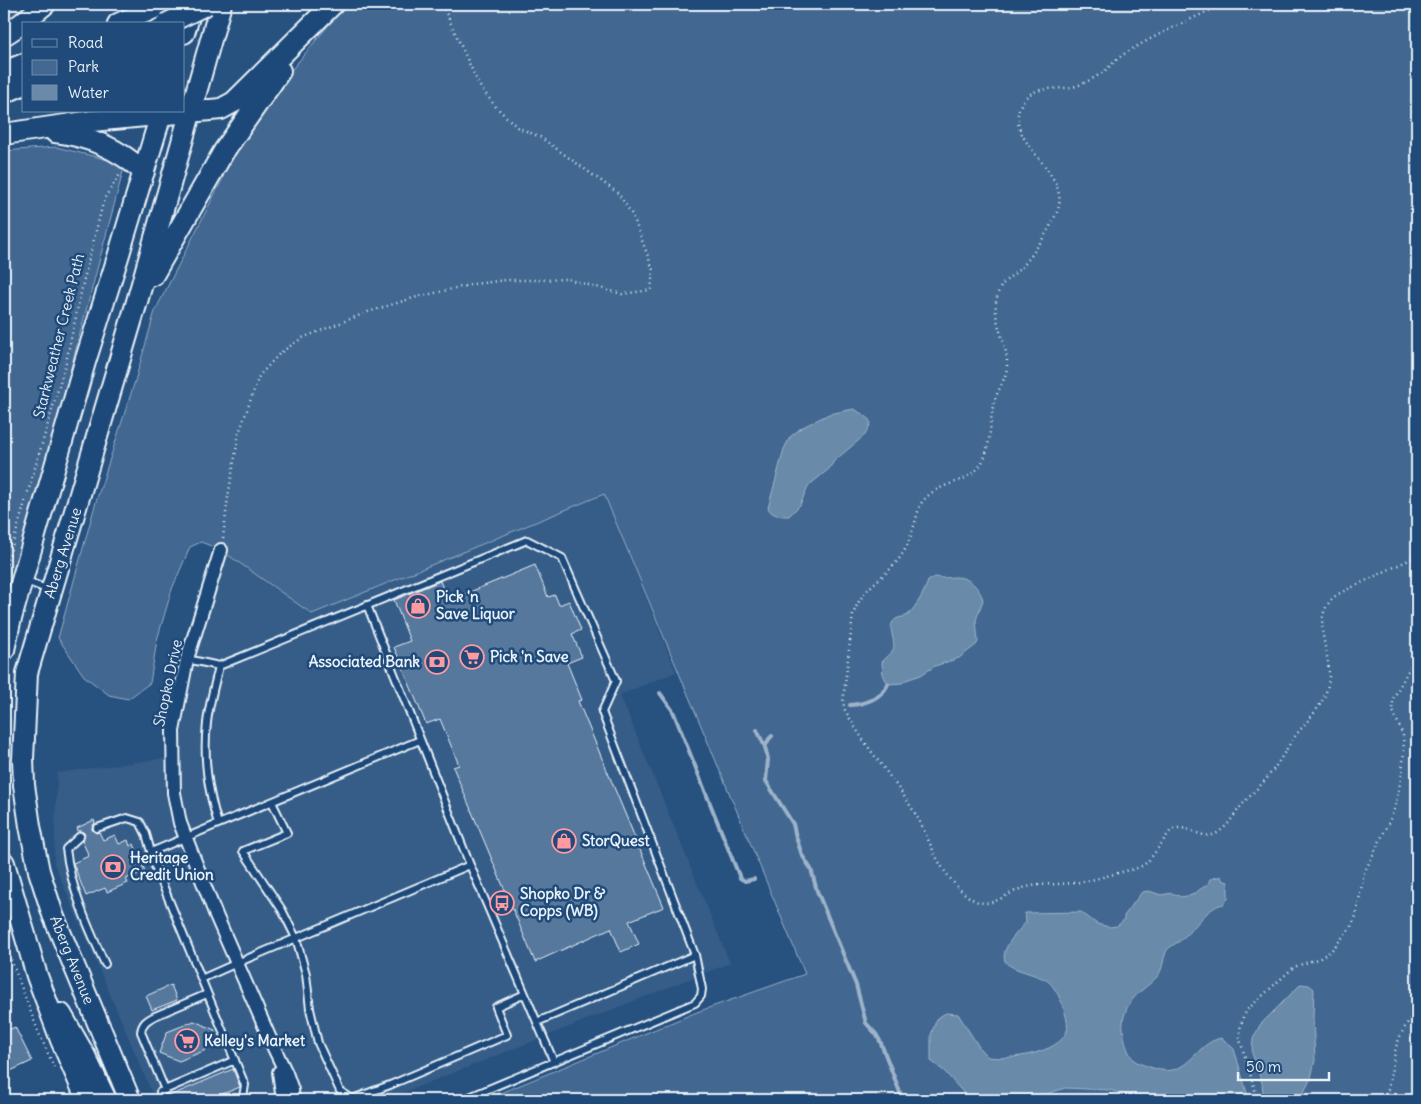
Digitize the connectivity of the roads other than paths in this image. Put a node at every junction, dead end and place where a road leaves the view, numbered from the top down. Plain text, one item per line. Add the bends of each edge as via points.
1 (45, 4) edge
2 (163, 4) edge
3 (193, 4) edge
4 (208, 4) edge
5 (214, 4) edge
6 (221, 4) edge
7 (334, 4) edge
8 (23, 22) edge
9 (122, 22) edge
10 (170, 22) edge
11 (22, 23) edge
12 (185, 30) edge
13 (4, 35) edge
14 (207, 52) junction
15 (22, 65) edge
16 (4, 72) edge
17 (22, 85) edge
18 (4, 93) edge
19 (191, 112) junction
20 (162, 113) edge
21 (33, 131) junction
22 (4, 134) edge
23 (129, 169) junction
24 (136, 305) junction
25 (221, 550) road end
26 (13, 577) edge
27 (51, 591) junction
28 (367, 605) junction
29 (4, 650) edge
30 (187, 659) junction
31 (219, 666) junction
32 (420, 740) junction
33 (272, 802) junction
34 (218, 824) junction
35 (97, 828) dead end
36 (80, 836) dead end
37 (186, 838) junction
38 (151, 852) junction
39 (4, 863) edge
40 (470, 865) junction
41 (296, 938) junction
42 (695, 955) junction
43 (237, 963) junction
44 (105, 964) dead end
45 (37, 976) junction
46 (201, 979) junction
47 (207, 994) junction
48 (525, 994) junction
49 (537, 1022) junction
50 (274, 1048) junction
51 (235, 1060) junction
52 (554, 1062) junction
53 (165, 1090) junction
54 (87, 1100) edge
55 (106, 1100) edge
56 (130, 1100) edge
57 (163, 1100) edge
58 (241, 1100) edge
59 (283, 1100) edge
60 (293, 1100) edge
61 (462, 1100) edge

1 - 8 main road
2 - 9 main road
3 - 12 main road
4 - 10 main road, bridge
5 - 14 main road via 205,33
6 - 14 main road, Aberg Avenue
7 - 19 main road via 234,102 216,110
7 - 24 main road via 271,82 224,151
11 - 13 main road
14 - 19 main road, Aberg Avenue
15 - 16 main road
17 - 18 main road
19 - 20 main road
19 - 24 main road, Aberg Avenue
20 - 21 main road
20 - 23 main road, Aberg Avenue
21 - 22 main road
21 - 23 main road via 86,138 115,150
23 - 26 main road, Aberg Avenue via 85,362
24 - 27 main road, Aberg Avenue
25 - 30 street, Shopko Drive
26 - 27 lane
26 - 29 main road, Aberg Avenue via 10,622
27 - 56 main road, Aberg Avenue via 28,674 23,759 30,826 39,871 53,915
28 - 31 lane
28 - 32 lane
28 - 42 lane via 527,540 562,558 616,681 602,712
30 - 31 lane
30 - 37 street, Shopko Drive via 173,731 174,793
31 - 34 lane via 207,722 206,759 209,792
32 - 33 lane
32 - 40 lane
33 - 34 lane
33 - 41 lane via 287,833 243,851 282,910
34 - 37 lane
35 - 38 lane via 127,818 140,822
36 - 44 lane via 66,849 68,866
37 - 38 lane
37 - 43 street, Shopko Drive
38 - 46 lane
39 - 45 main road
40 - 41 lane
40 - 48 lane
41 - 43 lane
41 - 48 lane via 318,1043 340,1091 352,1099 507,1035 496,1007
42 - 49 lane
42 - 52 lane via 702,996 695,1003
43 - 46 lane
43 - 50 street, Shopko Drive
45 - 54 main road via 60,1040
45 - 55 main road via 85,1056
46 - 47 lane
47 - 51 lane
47 - 53 lane via 146,1020 142,1026 141,1032
48 - 49 lane
49 - 52 lane
50 - 59 street, Shopko Drive
50 - 60 street, Shopko Drive via 286,1073
51 - 53 lane
51 - 58 lane via 245,1085
52 - 61 lane
53 - 57 lane via 160,1092

